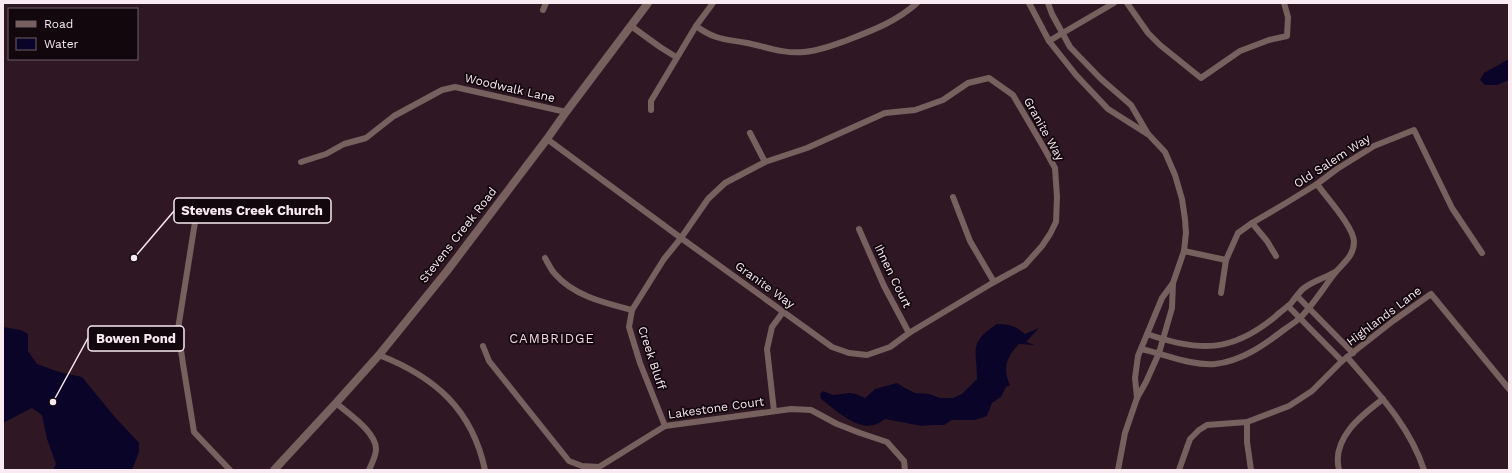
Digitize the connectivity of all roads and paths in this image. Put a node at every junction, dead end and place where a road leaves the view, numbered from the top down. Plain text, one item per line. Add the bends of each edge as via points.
1 (546, 3) edge
2 (648, 3) edge
3 (713, 3) edge
4 (917, 3) edge
5 (1029, 3) edge
6 (1048, 3) edge
7 (1114, 3) edge
8 (1127, 3) edge
9 (1284, 3) edge
10 (543, 10) dead end
11 (631, 26) junction
12 (696, 26) junction
13 (1062, 33) junction
14 (1049, 41) junction
15 (676, 57) junction
16 (651, 110) dead end
17 (566, 112) junction
18 (750, 133) dead end
19 (1149, 135) junction
20 (548, 139) junction
21 (301, 162) dead end
22 (765, 162) junction
23 (1317, 184) junction
24 (953, 198) dead end
25 (195, 222) dead end
26 (1252, 223) junction
27 (859, 229) dead end
28 (681, 238) junction
29 (1184, 251) junction
30 (1482, 253) dead end
31 (1276, 256) dead end
32 (545, 258) dead end
33 (1226, 260) junction
34 (1336, 272) junction
35 (994, 282) junction
36 (1173, 283) junction
37 (1221, 293) dead end
38 (1297, 296) junction
39 (1288, 306) junction
40 (1309, 308) junction
41 (632, 310) junction
42 (783, 312) junction
43 (1300, 318) junction
44 (909, 333) junction
45 (1147, 334) junction
46 (1163, 340) junction
47 (482, 346) dead end
48 (1141, 349) junction
49 (1159, 353) junction
50 (1353, 353) junction
51 (379, 355) junction
52 (1344, 359) junction
53 (1509, 389) edge
54 (1137, 398) junction
55 (1384, 399) junction
56 (336, 403) junction
57 (774, 411) junction
58 (1247, 422) junction
59 (665, 426) junction
60 (230, 470) edge
61 (274, 470) edge
62 (369, 470) edge
63 (485, 470) edge
64 (905, 470) edge
65 (1118, 470) edge
66 (1179, 470) edge
67 (1251, 470) edge
68 (1339, 470) edge
69 (1424, 470) edge

1 - 10 street
2 - 11 street, Stevens Creek Road
3 - 12 street
4 - 12 street via 893,21 820,50 803,53 718,39
5 - 14 street
6 - 13 street
7 - 13 street
8 - 9 street via 1160,45 1201,78 1240,51 1287,36 1288,17
11 - 15 street
11 - 17 street, Stevens Creek Road
12 - 15 street
13 - 14 street
13 - 19 street via 1081,60 1131,105
14 - 19 street via 1108,109
15 - 16 street via 651,101
17 - 20 street, Stevens Creek Road
17 - 21 street, Woodwalk Lane via 455,87 442,90 394,116 366,138
18 - 22 street
19 - 29 street via 1165,152 1179,187 1185,219
20 - 28 street, Granite Way
20 - 51 street, Stevens Creek Road
22 - 28 street, Granite Way via 725,183 708,199
22 - 35 street, Granite Way via 807,148 885,113 915,110 943,100 968,83 989,78 1013,96 1044,148 1055,168 1057,197 1056,222 1042,246 1025,265
23 - 26 street, Old Salem Way
23 - 30 street, Old Salem Way via 1374,146 1414,130 1452,208
23 - 34 street via 1350,229 1354,241 1353,250
24 - 35 street via 970,241
25 - 60 street via 178,329 194,432
26 - 31 street
26 - 33 street, Old Salem Way via 1238,233
27 - 44 street, Ihnen Court via 884,286
28 - 41 street, Creek Bluff
28 - 42 street, Granite Way
29 - 33 street
29 - 36 street
32 - 41 street via 554,274 566,285 596,301
33 - 37 street, Old Salem Way
34 - 38 street via 1303,288
34 - 40 street
35 - 44 street, Granite Way
36 - 45 street via 1162,298
36 - 46 street via 1172,308
38 - 39 street
38 - 40 street
39 - 43 street
39 - 46 street via 1251,334 1224,345 1191,346
40 - 43 street
40 - 50 street
41 - 59 street, Creek Bluff via 629,327
42 - 44 street, Granite Way via 832,347 849,353 867,355 890,347
42 - 57 street via 772,327 767,349
43 - 49 street via 1268,342 1234,360 1215,364 1198,363
43 - 52 street
45 - 46 street
45 - 48 street
46 - 49 street
47 - 59 street, Lakestone Court via 489,361 569,461 582,466 599,467
48 - 49 street
48 - 54 street via 1135,378
49 - 54 street
50 - 52 street, Highlands Lane
50 - 53 street, Highlands Lane via 1431,294
51 - 56 street, Stevens Creek Road
51 - 63 street via 402,364 446,395 468,424 478,445
52 - 55 street
52 - 58 street, Highlands Lane via 1312,391 1271,414
54 - 65 street via 1124,432
55 - 68 street via 1366,412 1345,436 1339,449
55 - 69 street via 1400,421 1421,459
56 - 61 street, Stevens Creek Road
56 - 62 street via 371,434 375,441 376,454
57 - 59 street, Lakestone Court
57 - 64 street, Lakestone Court via 811,410 837,424 887,442 904,461
58 - 66 street, Highlands Lane via 1207,425 1199,430 1190,438
58 - 67 street

